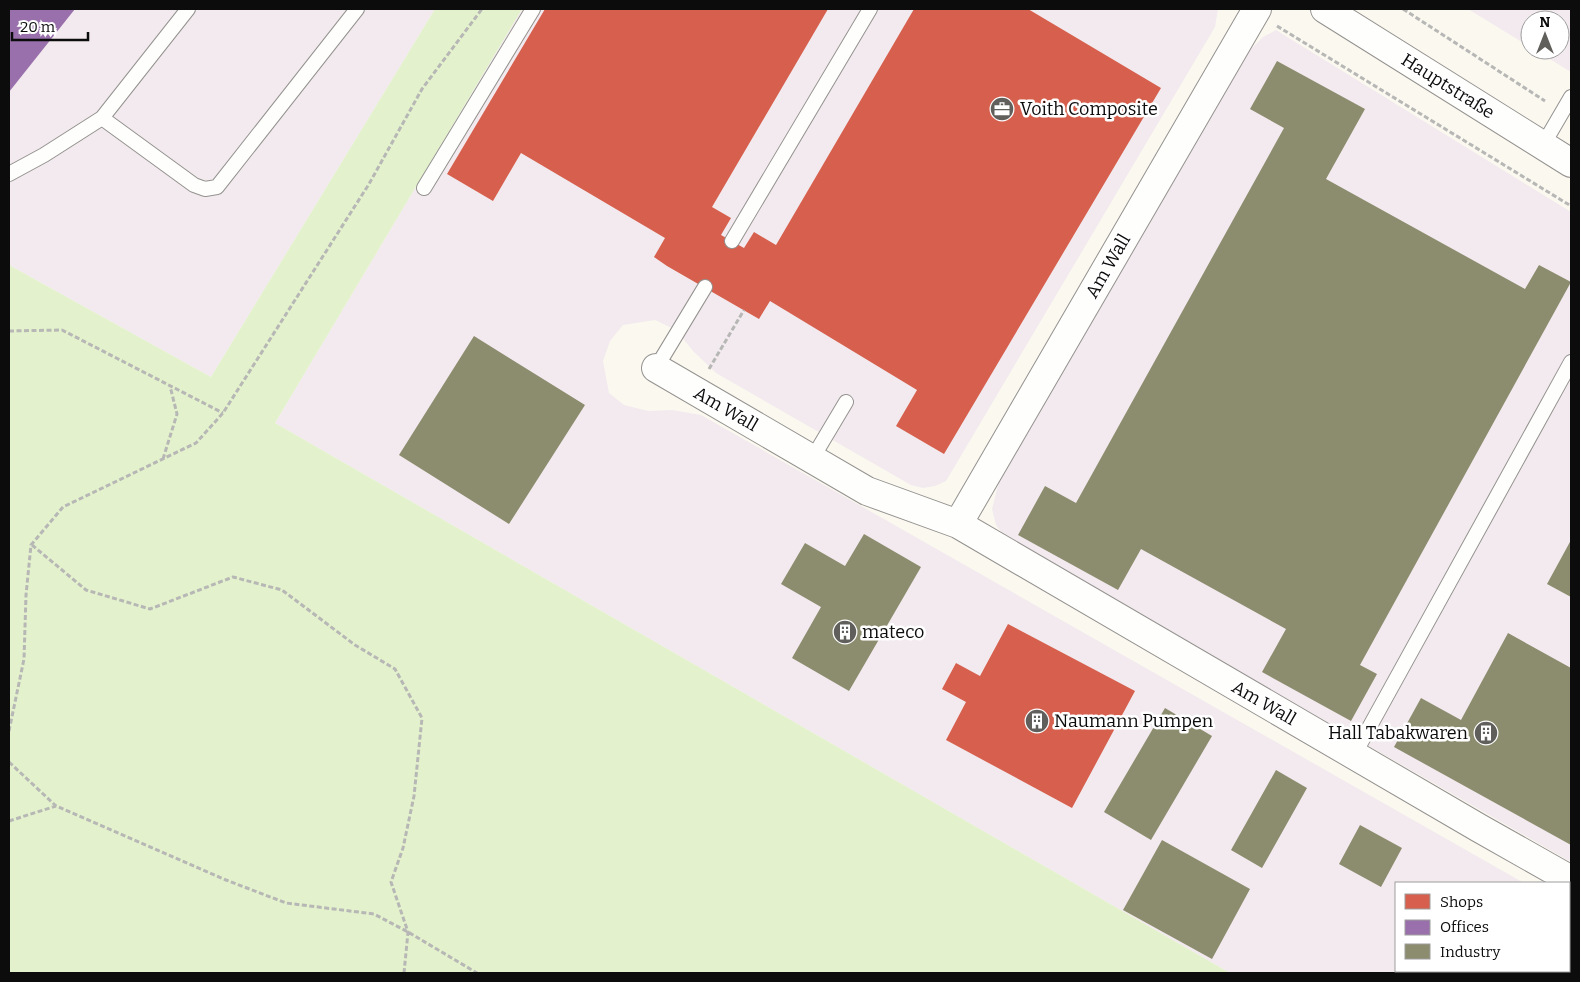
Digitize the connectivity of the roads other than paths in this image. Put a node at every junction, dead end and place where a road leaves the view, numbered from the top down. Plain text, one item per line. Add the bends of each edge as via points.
1 (188, 9) edge
2 (356, 9) edge
3 (533, 9) edge
4 (870, 9) edge
5 (1325, 9) edge
6 (1256, 11) edge
7 (1571, 97) edge
8 (102, 118) junction
9 (1543, 145) junction
10 (1571, 163) edge
11 (9, 174) edge
12 (424, 188) dead end
13 (732, 242) dead end
14 (705, 288) dead end
15 (1571, 362) edge
16 (656, 368) joint
17 (846, 402) dead end
18 (812, 459) junction
19 (958, 524) junction
20 (1354, 755) junction
21 (1571, 880) edge

1 - 8 lane
2 - 8 lane via 217,187 205,189 194,185
3 - 12 lane
4 - 13 lane
5 - 9 street, Hauptstraße
6 - 19 street, Am Wall
7 - 9 lane
8 - 11 lane
9 - 10 street, Hauptstraße
14 - 16 lane
15 - 20 lane
16 - 18 street, Am Wall
17 - 18 lane
18 - 19 street, Am Wall via 867,491
19 - 20 street, Am Wall
20 - 21 street, Am Wall

